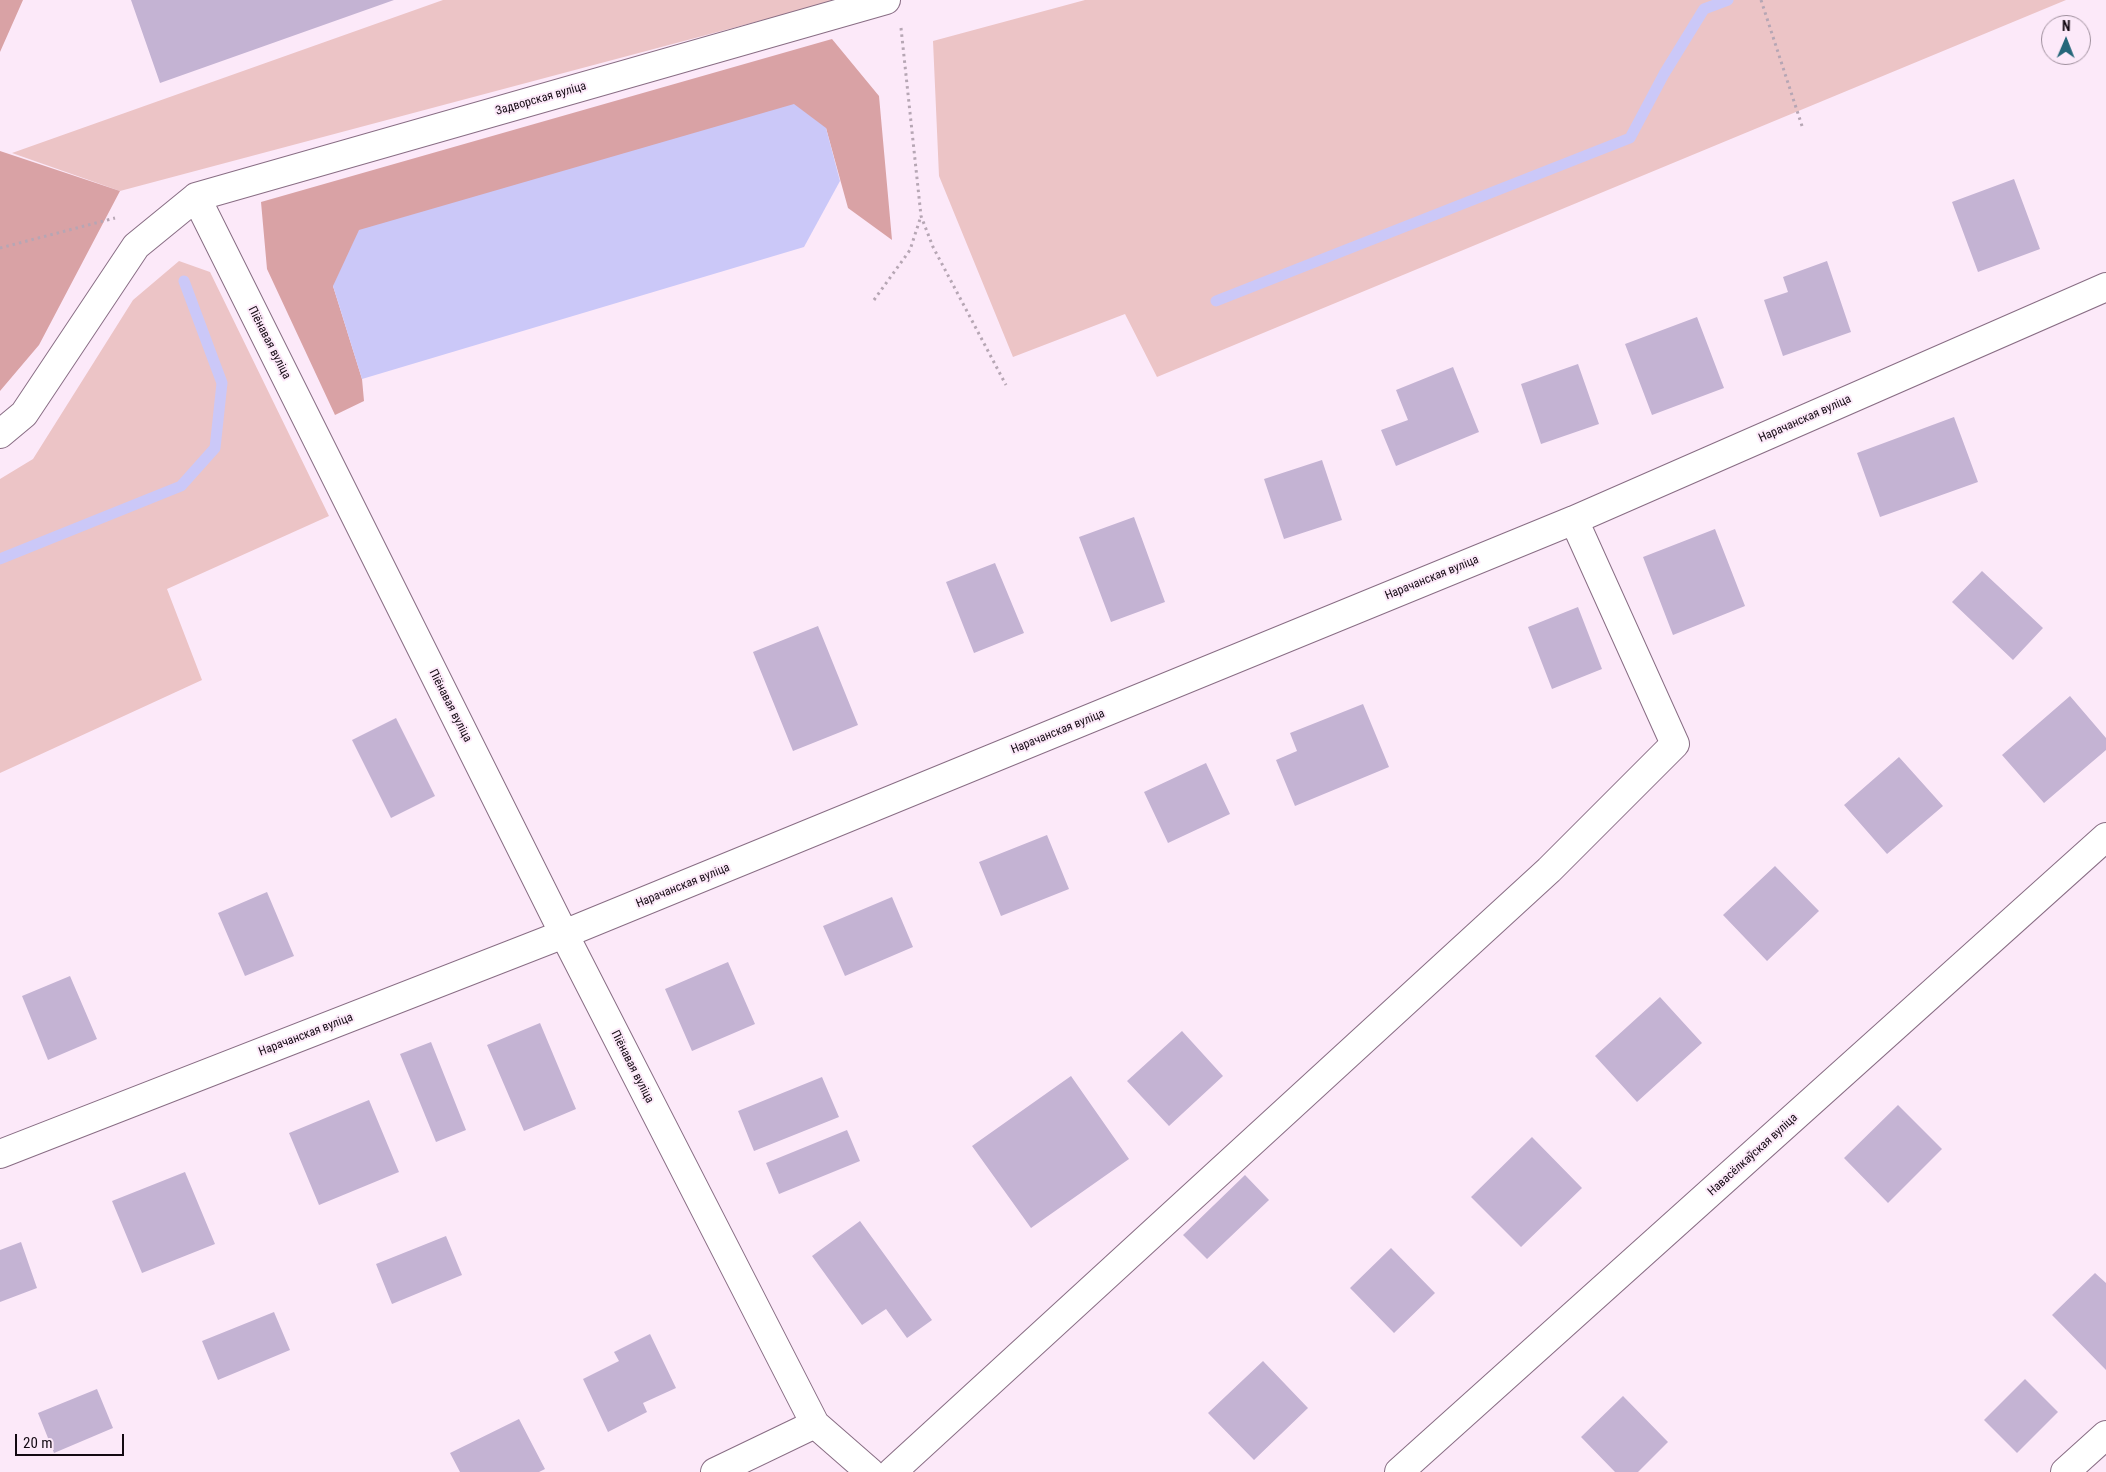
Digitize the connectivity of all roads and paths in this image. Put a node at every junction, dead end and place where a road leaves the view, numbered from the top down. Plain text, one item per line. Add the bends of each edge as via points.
1 (1761, 0) edge
2 (893, 10) edge
3 (1803, 129) dead end
4 (196, 197) junction
5 (921, 216) junction
6 (121, 217) dead end
7 (0, 248) edge
8 (2106, 288) edge
9 (874, 300) dead end
10 (1006, 385) dead end
11 (0, 434) edge
12 (1574, 520) junction
13 (2106, 838) edge
14 (564, 934) junction
15 (0, 1154) edge
16 (815, 1424) junction
17 (2106, 1435) edge
18 (715, 1472) edge
19 (870, 1472) edge
20 (892, 1472) edge
21 (1399, 1472) edge
22 (2065, 1472) edge

1 - 3 path
2 - 4 street, Задворская вуліца
2 - 5 path
4 - 11 street via 136,246 24,414
4 - 14 street, Піёнавая вуліца
5 - 9 path via 910,250
5 - 10 path via 933,247
6 - 7 path
8 - 12 street, Нарачанская вуліца
12 - 14 street, Нарачанская вуліца
12 - 20 street via 1675,744 1549,870
13 - 21 street, Навасёлкаўская вуліца
14 - 15 street, Нарачанская вуліца
14 - 16 street, Піёнавая вуліца
16 - 18 street
16 - 19 street, Піёнавая вуліца
17 - 22 street

